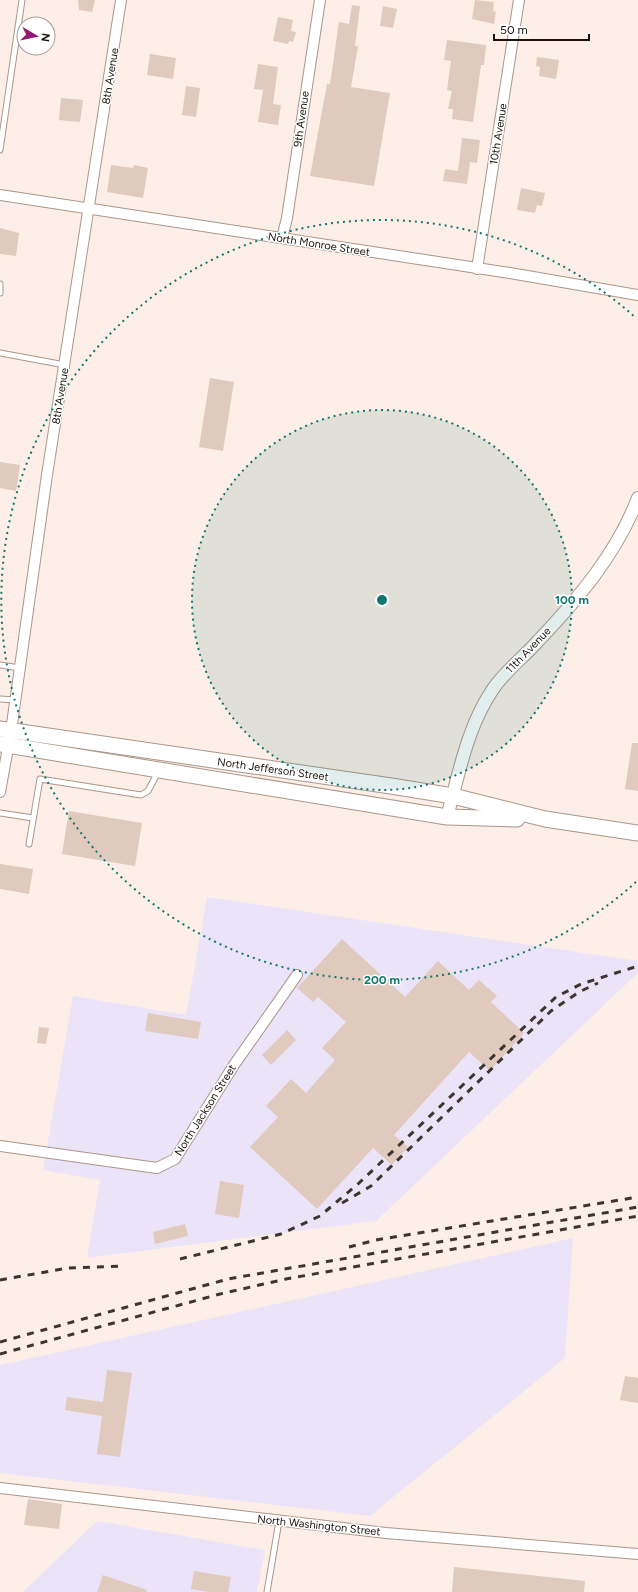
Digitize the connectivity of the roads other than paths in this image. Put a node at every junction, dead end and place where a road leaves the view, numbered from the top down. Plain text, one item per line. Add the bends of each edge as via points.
1 (22, 0) edge
2 (121, 0) edge
3 (320, 0) edge
4 (519, 0) edge
5 (0, 150) edge
6 (0, 195) edge
7 (89, 210) junction
8 (282, 238) junction
9 (477, 269) junction
10 (0, 284) edge
11 (0, 293) edge
12 (638, 294) edge
13 (0, 353) edge
14 (65, 365) junction
15 (638, 498) edge
16 (0, 665) edge
17 (20, 668) junction
18 (0, 698) edge
19 (15, 700) junction
20 (5, 737) edge
21 (160, 770) junction
22 (0, 792) edge
23 (453, 796) junction
24 (0, 813) edge
25 (447, 817) junction
26 (33, 818) junction
27 (545, 819) junction
28 (638, 833) edge
29 (29, 844) dead end
30 (297, 975) dead end
31 (0, 1146) edge
32 (0, 1488) edge
33 (279, 1521) junction
34 (638, 1554) edge
35 (267, 1592) edge

1 - 5 lane
2 - 7 street, 8th Avenue
3 - 8 street, 9th Avenue
4 - 9 street, 10th Avenue
6 - 7 street, North Monroe Street
7 - 8 street, North Monroe Street
7 - 14 street, 8th Avenue
8 - 9 street, North Monroe Street
9 - 12 street, North Monroe Street
10 - 11 lane
13 - 14 lane
14 - 17 street, 8th Avenue
15 - 23 street, 11th Avenue via 621,536 581,593 537,643 503,676 486,700 473,726
16 - 17 lane
17 - 19 street, 8th Avenue
18 - 19 lane
19 - 20 street, 8th Avenue
20 - 21 main road, North Jefferson Street
20 - 22 street, 8th Avenue
20 - 23 main road, North Jefferson Street
21 - 25 main road, North Jefferson Street
21 - 26 lane via 148,791 141,795 40,779
23 - 25 street, 11th Avenue
23 - 27 main road, North Jefferson Street
24 - 26 lane
25 - 27 main road, North Jefferson Street
26 - 29 lane
27 - 28 main road, North Jefferson Street
30 - 31 street, North Jackson Street via 234,1064 175,1159 158,1168
32 - 33 street, North Washington Street
33 - 34 street, North Washington Street via 485,1542
33 - 35 lane

